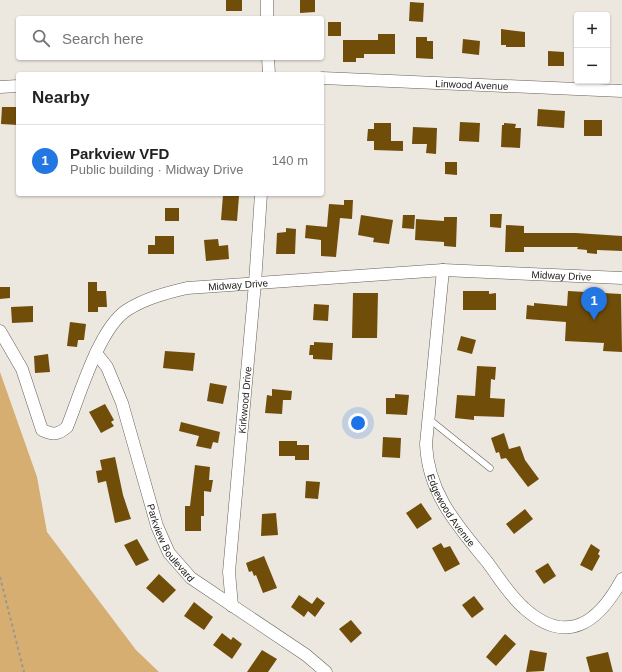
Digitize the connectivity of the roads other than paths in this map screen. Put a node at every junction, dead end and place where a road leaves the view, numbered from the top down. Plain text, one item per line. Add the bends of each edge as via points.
1 (267, 0) edge
2 (267, 16) edge
3 (268, 60) edge
4 (269, 72) edge
5 (324, 78) edge
6 (16, 86) edge
7 (0, 87) edge
8 (622, 91) edge
9 (261, 196) edge
10 (443, 270) junction
11 (622, 278) edge
12 (255, 283) junction
13 (0, 331) edge
14 (96, 353) junction
15 (428, 418) junction
16 (490, 468) dead end
17 (622, 579) edge
18 (232, 606) junction
19 (326, 672) edge

1 - 2 street
3 - 4 street
5 - 8 street, Linwood Avenue
6 - 7 street
9 - 12 street, Kirkwood Drive
10 - 11 street, Midway Drive
10 - 12 street, Midway Drive
10 - 15 street, Edgewood Avenue
12 - 14 street, Midway Drive via 187,288 152,297 126,311 108,329
12 - 18 street, Kirkwood Drive via 229,572
13 - 14 street, Midway Drive via 22,369 42,430 51,435 60,433 67,427
14 - 18 street, Parkview Boulevard via 107,367 122,403 157,526 169,553 192,578
15 - 16 lane
15 - 17 street, Edgewood Avenue via 426,463 434,486 465,534 523,608 544,623 563,627 582,625 596,616 611,600
18 - 19 street, Parkview Boulevard via 306,655

